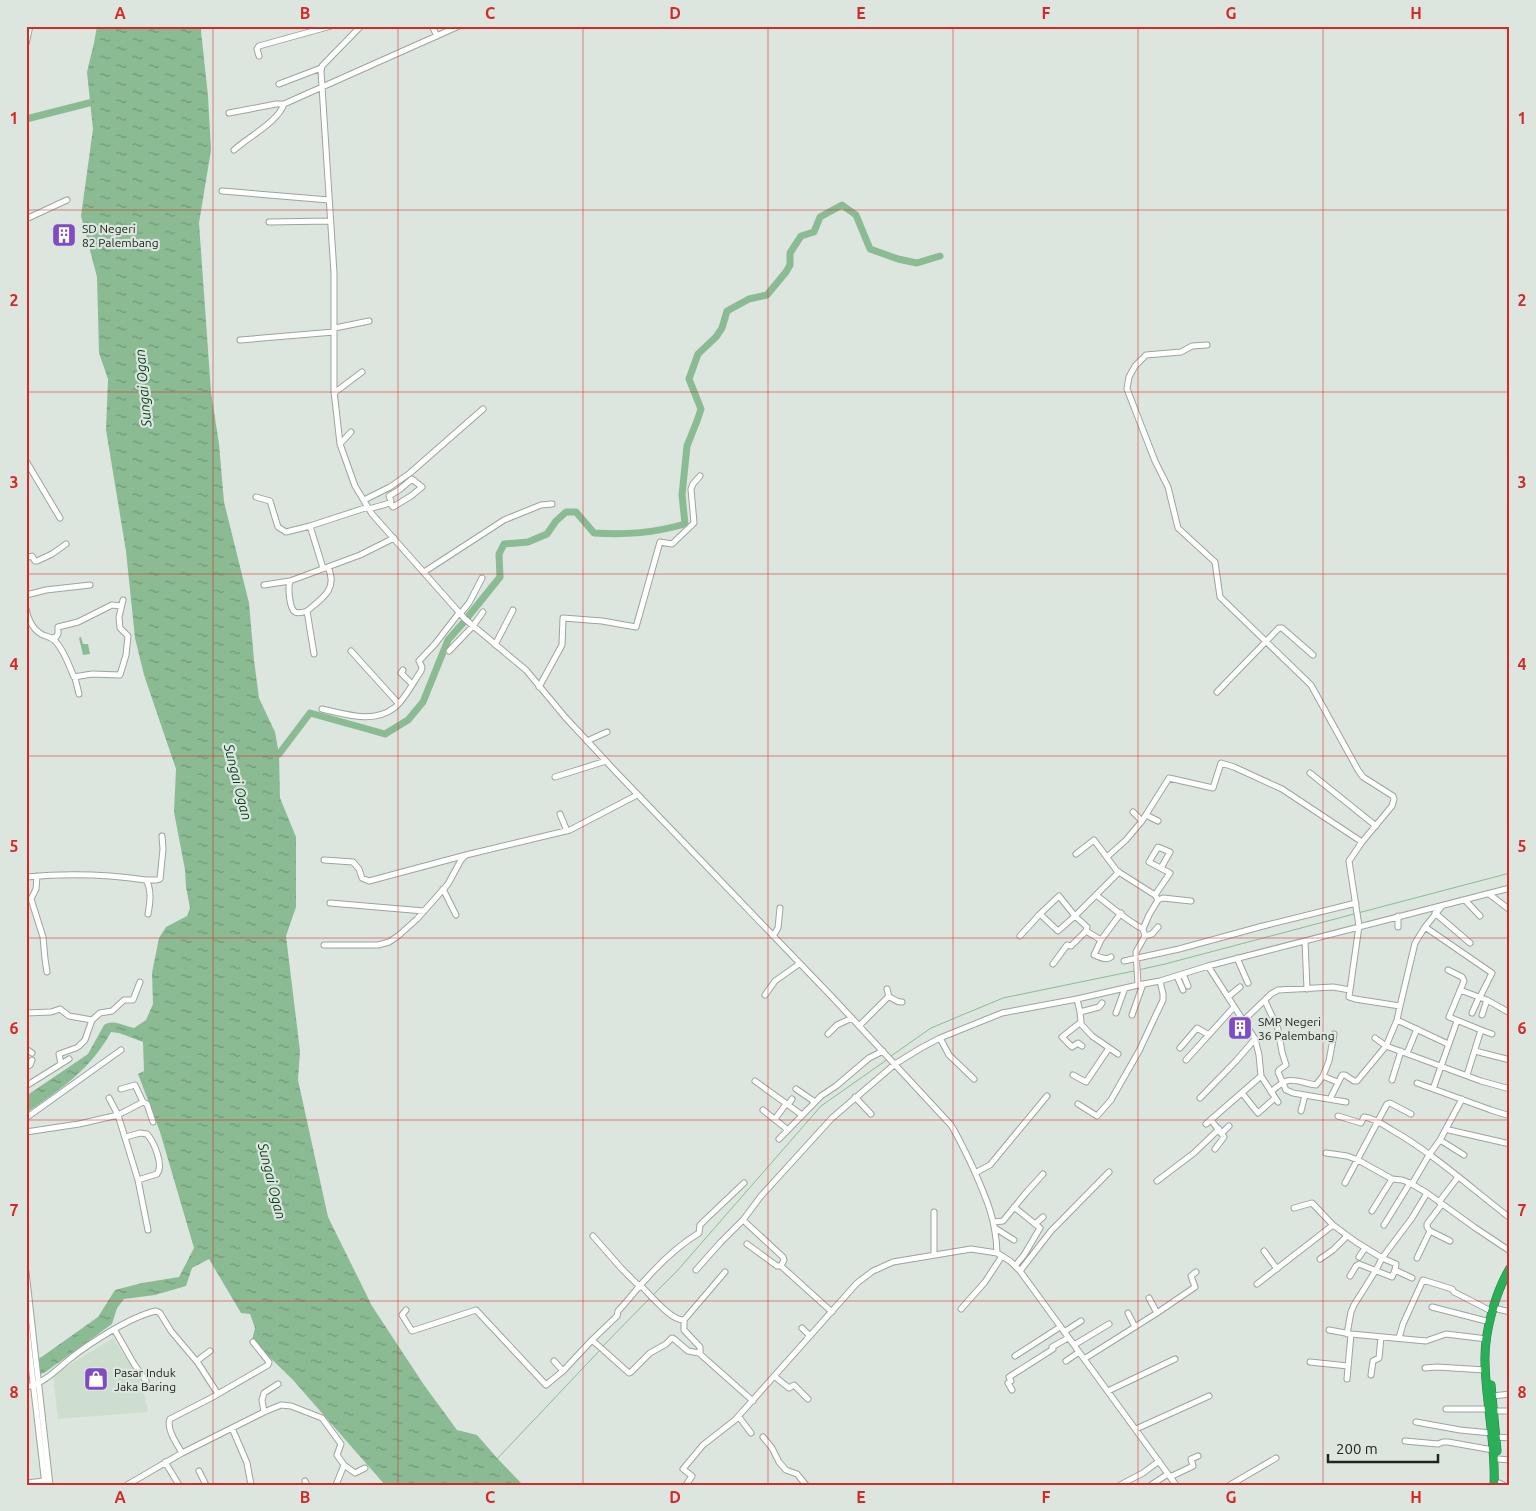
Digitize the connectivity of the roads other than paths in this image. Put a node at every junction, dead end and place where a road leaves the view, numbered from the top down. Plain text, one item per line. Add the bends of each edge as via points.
1 (30, 26) edge
2 (331, 26) edge
3 (360, 26) edge
4 (432, 26) edge
5 (459, 26) edge
6 (436, 34) junction
7 (26, 44) edge
8 (259, 56) dead end
9 (321, 69) junction
10 (279, 84) dead end
11 (322, 88) junction
12 (284, 104) junction
13 (230, 113) dead end
14 (234, 150) dead end
15 (222, 191) dead end
16 (67, 200) dead end
17 (329, 200) junction
18 (26, 219) edge
19 (330, 221) junction
20 (269, 222) dead end
21 (369, 321) dead end
22 (334, 330) junction
23 (240, 340) dead end
24 (1207, 345) dead end
25 (362, 372) dead end
26 (334, 393) junction
27 (482, 409) dead end
28 (351, 432) dead end
29 (340, 444) junction
30 (26, 460) edge
31 (700, 476) dead end
32 (256, 498) dead end
33 (364, 500) junction
34 (390, 503) junction
35 (552, 504) dead end
36 (369, 508) junction
37 (60, 518) dead end
38 (310, 526) junction
39 (394, 538) junction
40 (66, 544) dead end
41 (26, 558) edge
42 (326, 567) junction
43 (424, 572) junction
44 (482, 578) dead end
45 (290, 581) junction
46 (264, 585) dead end
47 (90, 586) dead end
48 (26, 595) edge
49 (123, 600) dead end
50 (121, 606) junction
51 (26, 609) edge
52 (307, 610) junction
53 (512, 610) dead end
54 (483, 612) dead end
55 (460, 614) junction
56 (473, 626) junction
57 (52, 638) junction
58 (1265, 642) junction
59 (495, 645) junction
60 (351, 651) dead end
61 (449, 651) dead end
62 (314, 654) dead end
63 (1313, 655) dead end
64 (403, 670) dead end
65 (120, 675) junction
66 (75, 678) junction
67 (119, 682) dead end
68 (412, 684) junction
69 (539, 686) junction
70 (1217, 692) dead end
71 (79, 694) dead end
72 (398, 703) junction
73 (322, 709) dead end
74 (607, 732) dead end
75 (587, 741) junction
76 (606, 761) junction
77 (1310, 773) dead end
78 (554, 776) dead end
79 (638, 795) junction
80 (1133, 812) dead end
81 (560, 814) dead end
82 (1146, 815) junction
83 (1142, 821) junction
84 (1158, 821) dead end
85 (1376, 826) junction
86 (567, 831) junction
87 (162, 836) dead end
88 (1362, 842) junction
89 (1076, 854) dead end
90 (466, 855) junction
91 (1107, 857) junction
92 (324, 860) dead end
93 (1161, 868) junction
94 (1119, 872) junction
95 (26, 876) edge
96 (37, 876) junction
97 (146, 880) junction
98 (1510, 888) edge
99 (443, 889) junction
100 (1489, 894) junction
101 (1096, 895) junction
102 (1156, 898) junction
103 (29, 899) edge
104 (1465, 900) junction
105 (1191, 901) dead end
106 (330, 903) dead end
107 (1356, 904) junction
108 (1443, 905) junction
109 (780, 908) dead end
110 (1510, 910) edge
111 (424, 911) junction
112 (1121, 913) junction
113 (1435, 913) junction
114 (148, 914) dead end
115 (456, 914) dead end
116 (1040, 914) junction
117 (1075, 916) junction
118 (1398, 916) junction
119 (1480, 916) dead end
120 (1359, 925) junction
121 (1158, 927) dead end
122 (1398, 927) dead end
123 (1425, 927) junction
124 (1143, 929) junction
125 (1086, 931) junction
126 (773, 936) junction
127 (1020, 936) dead end
128 (1145, 936) junction
129 (1098, 939) junction
130 (1305, 941) junction
131 (1091, 943) dead end
132 (1470, 943) dead end
133 (324, 945) dead end
134 (1111, 957) dead end
135 (1237, 958) junction
136 (1136, 960) junction
137 (1124, 961) dead end
138 (799, 964) junction
139 (1053, 964) dead end
140 (1208, 966) junction
141 (1448, 970) dead end
142 (48, 972) dead end
143 (1184, 974) junction
144 (1177, 976) junction
145 (1160, 981) junction
146 (140, 982) dead end
147 (1248, 983) dead end
148 (1140, 984) junction
149 (1188, 986) dead end
150 (1240, 987) dead end
151 (1125, 988) junction
152 (887, 989) dead end
153 (1307, 989) junction
154 (1183, 990) dead end
155 (1350, 990) junction
156 (1460, 990) junction
157 (765, 995) dead end
158 (889, 997) junction
159 (1228, 997) junction
160 (1479, 997) junction
161 (1077, 999) junction
162 (1487, 1000) junction
163 (1265, 1001) junction
164 (902, 1002) dead end
165 (1102, 1003) dead end
166 (1400, 1006) junction
167 (1234, 1007) junction
168 (1080, 1012) junction
169 (26, 1013) edge
170 (1116, 1013) dead end
171 (1472, 1013) dead end
172 (1510, 1013) edge
173 (1132, 1015) dead end
174 (1482, 1015) dead end
175 (852, 1018) junction
176 (92, 1020) junction
177 (1397, 1020) junction
178 (1243, 1021) junction
179 (1457, 1021) junction
180 (1080, 1023) junction
181 (859, 1026) junction
182 (1417, 1029) junction
183 (1481, 1030) junction
184 (828, 1034) dead end
185 (1334, 1034) dead end
186 (1492, 1034) dead end
187 (1208, 1035) junction
188 (940, 1038) junction
189 (1375, 1038) dead end
190 (1255, 1039) junction
191 (1448, 1044) junction
192 (1082, 1046) dead end
193 (1386, 1046) junction
194 (26, 1048) edge
195 (1109, 1048) junction
196 (1180, 1048) dead end
197 (121, 1050) dead end
198 (884, 1051) junction
199 (1401, 1051) junction
200 (1475, 1051) junction
201 (32, 1053) dead end
202 (1407, 1053) junction
203 (1118, 1054) dead end
204 (32, 1060) dead end
205 (69, 1060) dead end
206 (1186, 1060) dead end
207 (1510, 1060) edge
208 (894, 1062) junction
209 (61, 1064) junction
210 (1441, 1065) junction
211 (26, 1067) edge
212 (1073, 1075) dead end
213 (1467, 1075) junction
214 (1261, 1076) junction
215 (1323, 1076) junction
216 (974, 1078) dead end
217 (1392, 1080) dead end
218 (756, 1081) dead end
219 (1282, 1081) junction
220 (1337, 1082) junction
221 (1417, 1083) dead end
222 (26, 1086) edge
223 (121, 1089) dead end
224 (796, 1089) dead end
225 (1433, 1089) junction
226 (1510, 1089) edge
227 (1271, 1092) junction
228 (1242, 1093) junction
229 (1306, 1095) junction
230 (1047, 1096) dead end
231 (855, 1097) junction
232 (109, 1098) dead end
233 (1200, 1098) dead end
234 (792, 1099) dead end
235 (1330, 1099) junction
236 (1462, 1099) junction
237 (143, 1102) junction
238 (816, 1102) junction
239 (1346, 1102) dead end
240 (787, 1104) junction
241 (1078, 1104) dead end
242 (763, 1110) dead end
243 (1301, 1111) dead end
244 (871, 1114) dead end
245 (1411, 1114) dead end
246 (118, 1115) junction
247 (802, 1115) junction
248 (1338, 1116) dead end
249 (1510, 1116) edge
250 (26, 1118) edge
251 (775, 1120) junction
252 (1378, 1121) junction
253 (154, 1122) dead end
254 (1229, 1126) dead end
255 (788, 1130) junction
256 (1449, 1130) dead end
257 (1220, 1131) junction
258 (26, 1132) edge
259 (126, 1137) junction
260 (779, 1139) dead end
261 (1440, 1140) junction
262 (1510, 1144) edge
263 (1215, 1149) dead end
264 (1326, 1153) dead end
265 (1429, 1155) junction
266 (1464, 1155) dead end
267 (1358, 1160) junction
268 (1109, 1172) dead end
269 (975, 1173) junction
270 (1043, 1174) dead end
271 (1458, 1176) junction
272 (1392, 1179) junction
273 (138, 1180) junction
274 (1157, 1180) dead end
275 (744, 1183) dead end
276 (1345, 1183) dead end
277 (1411, 1184) junction
278 (1427, 1193) junction
279 (1440, 1203) junction
280 (1014, 1208) junction
281 (1294, 1208) dead end
282 (1372, 1211) dead end
283 (934, 1212) dead end
284 (1042, 1217) dead end
285 (1510, 1218) edge
286 (743, 1220) junction
287 (1035, 1224) junction
288 (995, 1225) junction
289 (1384, 1225) dead end
290 (1333, 1226) junction
291 (148, 1230) dead end
292 (1430, 1231) junction
293 (592, 1236) dead end
294 (1347, 1236) junction
295 (1014, 1240) dead end
296 (1450, 1240) dead end
297 (747, 1244) dead end
298 (1365, 1248) junction
299 (1510, 1250) edge
300 (1264, 1251) dead end
301 (1000, 1254) junction
302 (934, 1255) junction
303 (1359, 1257) dead end
304 (1382, 1258) junction
305 (1417, 1258) dead end
306 (1320, 1259) dead end
307 (781, 1266) junction
308 (1015, 1266) junction
309 (1510, 1268) edge
310 (1277, 1269) junction
311 (696, 1270) dead end
312 (1376, 1270) junction
313 (1396, 1270) junction
314 (1020, 1271) junction
315 (26, 1272) edge
316 (725, 1272) dead end
317 (1196, 1272) dead end
318 (1350, 1276) dead end
319 (1510, 1277) edge
320 (1412, 1278) dead end
321 (1257, 1284) dead end
322 (642, 1287) junction
323 (1149, 1298) dead end
324 (1432, 1307) dead end
325 (961, 1309) dead end
326 (406, 1310) dead end
327 (1496, 1311) junction
328 (832, 1312) junction
329 (1510, 1312) edge
330 (1128, 1313) dead end
331 (1157, 1313) junction
332 (684, 1320) junction
333 (1081, 1321) dead end
334 (26, 1322) edge
335 (1490, 1322) junction
336 (1108, 1324) dead end
337 (1060, 1326) junction
338 (1135, 1327) junction
339 (802, 1328) dead end
340 (114, 1329) junction
341 (1328, 1330) dead end
342 (1064, 1332) junction
343 (1349, 1334) junction
344 (810, 1336) junction
345 (1381, 1337) junction
346 (1068, 1338) junction
347 (1399, 1338) junction
348 (1487, 1339) junction
349 (27, 1341) edge
350 (593, 1341) junction
351 (253, 1342) dead end
352 (1074, 1345) junction
353 (210, 1351) dead end
354 (1079, 1352) junction
355 (699, 1353) junction
356 (1015, 1356) dead end
357 (1084, 1359) junction
358 (1175, 1360) dead end
359 (30, 1361) edge
360 (196, 1361) junction
361 (554, 1361) dead end
362 (1066, 1361) dead end
363 (1310, 1362) dead end
364 (1348, 1366) junction
365 (1425, 1368) dead end
366 (563, 1370) junction
367 (1485, 1370) junction
368 (1371, 1375) dead end
369 (774, 1376) junction
370 (1347, 1380) dead end
371 (146, 1381) dead end
372 (36, 1384) junction
373 (278, 1384) dead end
374 (26, 1387) edge
375 (1012, 1390) dead end
376 (1108, 1391) junction
377 (218, 1394) junction
378 (1510, 1394) edge
379 (1209, 1396) dead end
380 (1493, 1396) junction
381 (808, 1399) dead end
382 (753, 1401) junction
383 (1446, 1409) dead end
384 (1492, 1410) junction
385 (1510, 1410) edge
386 (264, 1412) junction
387 (738, 1417) junction
388 (1416, 1422) dead end
389 (232, 1428) junction
390 (1136, 1429) junction
391 (751, 1433) dead end
392 (1494, 1435) junction
393 (763, 1438) dead end
394 (1510, 1438) edge
395 (1405, 1441) dead end
396 (1493, 1450) junction
397 (182, 1453) junction
398 (1198, 1456) dead end
399 (1276, 1458) dead end
400 (1498, 1459) junction
401 (1510, 1460) edge
402 (1159, 1461) junction
403 (165, 1462) junction
404 (344, 1465) junction
405 (365, 1468) dead end
406 (199, 1471) dead end
407 (1169, 1475) junction
408 (137, 1482) edge
409 (45, 1483) edge
410 (1499, 1484) edge
411 (26, 1485) edge
412 (50, 1485) edge
413 (126, 1485) edge
414 (179, 1485) edge
415 (206, 1485) edge
416 (251, 1485) edge
417 (336, 1485) edge
418 (686, 1485) edge
419 (806, 1485) edge
420 (1120, 1485) edge
421 (1151, 1485) edge
422 (1176, 1485) edge
423 (1230, 1485) edge

1 - 7 street
2 - 8 street via 259,46
3 - 9 street
4 - 6 street
5 - 6 street
6 - 11 street
9 - 10 street
9 - 11 street
11 - 12 street
11 - 17 street
12 - 13 street
12 - 14 street via 281,112 268,124
15 - 17 street
16 - 18 street
17 - 19 street
19 - 20 street
19 - 22 street
21 - 22 street
22 - 23 street
22 - 26 street
24 - 58 street via 1145,356 1128,378 1127,389 1168,487 1178,528 1214,560 1220,596
25 - 26 street
26 - 29 street
27 - 33 street via 410,473 390,488
28 - 29 street
29 - 33 street via 355,486
30 - 37 street
31 - 69 street via 691,489 694,523 674,542 660,542 636,627 602,620 563,618 562,646
32 - 38 street via 270,501 278,527 283,531
33 - 36 street
34 - 34 street via 394,506 422,487 412,479 389,496
34 - 36 street
35 - 43 street via 505,519
36 - 38 street
36 - 39 street
38 - 42 street
39 - 42 street
39 - 43 street
40 - 41 street via 37,561 32,556
42 - 45 street
42 - 52 street via 332,575 331,585 326,594
43 - 55 street
44 - 55 street
45 - 46 street
45 - 52 street via 289,596 294,612
47 - 48 street
49 - 50 street
50 - 57 street via 112,605 78,622 58,626 58,634
50 - 65 street via 120,628 128,636
51 - 57 street via 38,632
52 - 62 street
53 - 59 street
54 - 56 street
55 - 56 street
55 - 68 street via 419,661 422,669
56 - 59 street
56 - 61 street
57 - 66 street via 71,666
58 - 63 street via 1281,627
58 - 70 street
58 - 85 street via 1312,685 1363,777 1394,799
59 - 69 street via 526,670
60 - 72 street
64 - 68 street via 401,673
65 - 66 street via 92,674
65 - 67 street
66 - 71 street
68 - 72 street
69 - 75 street
72 - 73 street via 382,714 368,717
74 - 75 street
75 - 76 street
76 - 78 street
76 - 79 street
77 - 85 street
79 - 86 street
79 - 126 street
80 - 83 street
81 - 86 street
82 - 83 street
82 - 84 street
82 - 88 street via 1169,778 1213,788 1222,762 1282,789
83 - 91 street
85 - 88 street
86 - 90 street
87 - 97 street via 160,879
88 - 107 street via 1348,861
89 - 91 street via 1094,840
90 - 92 street via 369,881 362,878 353,862
90 - 99 street
91 - 94 street
93 - 93 street via 1149,861 1158,847 1170,852
93 - 102 street via 1170,873
94 - 101 street
94 - 102 street
95 - 96 street
96 - 97 street via 75,874
96 - 103 street via 35,891
97 - 114 street via 150,892
98 - 100 street
99 - 111 street
99 - 115 street
100 - 104 street
100 - 110 street
101 - 112 street
101 - 117 street
102 - 105 street
102 - 124 street
103 - 142 street via 43,937
104 - 108 street
104 - 119 street
106 - 111 street
107 - 120 street
107 - 136 street
108 - 113 street
108 - 118 street
109 - 126 street via 778,928
111 - 133 street via 389,942
112 - 124 street
112 - 129 street
113 - 123 street
113 - 132 street
116 - 117 street via 1058,931
116 - 117 street via 1059,896
116 - 127 street
117 - 125 street via 1087,927
118 - 120 street
118 - 122 street
120 - 130 street
120 - 155 street
121 - 128 street
123 - 160 street via 1492,973
123 - 166 street via 1413,948
124 - 128 street
125 - 129 street
125 - 139 street via 1067,946
126 - 138 street
128 - 136 street via 1136,952
129 - 131 street
129 - 134 street via 1094,955 1105,959
130 - 135 street
130 - 153 street
135 - 140 street
135 - 147 street
136 - 137 street
136 - 148 street
138 - 157 street via 774,982
138 - 175 street
140 - 143 street
140 - 159 street
141 - 156 street via 1464,979
143 - 144 street
143 - 149 street
144 - 145 street
144 - 154 street
145 - 148 street
145 - 241 street via 1163,1000 1110,1100 1098,1116
146 - 176 street via 133,1000 124,1000 112,1011 100,1013
148 - 151 street
148 - 173 street
150 - 159 street
151 - 161 street
151 - 170 street
152 - 158 street
153 - 155 street via 1333,987
153 - 163 street via 1278,990
155 - 166 street via 1350,998
156 - 160 street
156 - 179 street via 1449,1015
158 - 164 street
158 - 181 street
159 - 167 street
160 - 162 street
160 - 171 street
161 - 168 street
161 - 188 street via 1002,1012
162 - 172 street
162 - 174 street
163 - 178 street
163 - 219 street via 1278,1029 1286,1064 1278,1071
165 - 168 street via 1099,1007
166 - 177 street
167 - 178 street
167 - 187 street
168 - 180 street
169 - 176 street via 60,1009 69,1016
175 - 181 street
175 - 184 street
176 - 209 street via 86,1040 78,1047 59,1054
177 - 182 street
177 - 193 street
178 - 190 street
179 - 183 street
179 - 191 street
180 - 192 street via 1062,1037 1072,1048 1078,1043
180 - 195 street
181 - 198 street
182 - 191 street
182 - 202 street
183 - 186 street
183 - 200 street
185 - 215 street
187 - 196 street via 1197,1028
187 - 206 street
188 - 208 street
188 - 216 street via 949,1055
189 - 193 street
190 - 214 street
190 - 233 street
191 - 210 street
193 - 199 street
193 - 220 street via 1357,1081 1344,1074
194 - 201 street
195 - 203 street
195 - 212 street via 1086,1082
197 - 250 street
198 - 208 street
198 - 238 street via 869,1058
199 - 202 street
199 - 217 street
200 - 207 street
200 - 213 street
202 - 210 street
204 - 211 street
205 - 209 street
208 - 231 street
208 - 269 street via 960,1138
209 - 222 street
210 - 213 street
210 - 225 street
213 - 226 street
214 - 227 street
214 - 228 street
215 - 219 street via 1316,1085 1295,1080
215 - 220 street
218 - 240 street
219 - 227 street
219 - 229 street via 1287,1091
220 - 235 street
221 - 225 street
223 - 237 street via 135,1085
224 - 238 street
225 - 236 street
227 - 228 street via 1277,1100 1258,1113
228 - 257 street via 1208,1122
229 - 235 street
229 - 243 street
230 - 269 street via 990,1164
231 - 244 street
231 - 286 street via 832,1118
232 - 246 street
234 - 240 street
235 - 239 street
236 - 249 street
236 - 261 street
237 - 246 street
237 - 253 street via 147,1104
238 - 247 street
240 - 247 street
240 - 251 street
242 - 251 street
245 - 252 street via 1388,1103
246 - 258 street
246 - 259 street
247 - 255 street
248 - 252 street via 1360,1123 1365,1117
251 - 255 street
252 - 265 street
252 - 267 street
254 - 257 street
255 - 260 street
256 - 262 street
257 - 263 street via 1224,1138
257 - 274 street
259 - 273 street
259 - 273 street via 144,1132 148,1135 160,1165 157,1174
261 - 265 street
261 - 266 street
264 - 267 street
265 - 271 street
265 - 277 street
267 - 272 street
267 - 276 street
268 - 314 street via 1051,1231
269 - 288 street
270 - 280 street
271 - 279 street
271 - 285 street
272 - 277 street
272 - 282 street
273 - 291 street
275 - 322 street via 700,1225 699,1233 670,1255
277 - 278 street
277 - 289 street
278 - 279 street
278 - 304 street
279 - 292 street via 1427,1224
279 - 299 street
280 - 287 street
280 - 288 street
281 - 290 street via 1312,1203
283 - 302 street
284 - 287 street
286 - 307 street via 783,1257
286 - 311 street
287 - 308 street via 1040,1228
288 - 295 street
288 - 301 street
290 - 294 street
290 - 310 street
292 - 296 street
292 - 305 street
293 - 322 street
294 - 298 street
294 - 306 street
297 - 307 street via 776,1266
298 - 303 street
298 - 304 street
300 - 310 street
301 - 302 street via 971,1249
301 - 308 street
301 - 325 street via 984,1282
302 - 328 street via 892,1262 873,1271 857,1283
304 - 312 street
304 - 313 street via 1395,1263
307 - 328 street
308 - 314 street
309 - 327 highway via 1499,1288
310 - 321 street
312 - 313 street via 1391,1277
312 - 318 street via 1358,1264
312 - 343 street via 1351,1312
313 - 320 street
314 - 337 street
315 - 359 street
316 - 332 street
317 - 331 street via 1191,1276 1195,1287
319 - 327 highway
322 - 332 street via 679,1320
322 - 350 street
323 - 331 street
324 - 335 street
326 - 366 street via 402,1315 412,1331 475,1309 545,1384
327 - 329 street
327 - 335 highway
327 - 347 street via 1452,1289 1423,1280
327 - 380 highway via 1489,1356
328 - 344 street
330 - 338 street
331 - 338 street
332 - 355 street via 684,1330 700,1346
333 - 342 street
334 - 349 street
335 - 348 highway
336 - 352 street
337 - 342 street
337 - 356 street
338 - 357 street
339 - 344 street
340 - 360 street via 158,1312
340 - 371 street
340 - 372 street
341 - 343 street
342 - 346 street
343 - 345 street
343 - 364 street
344 - 369 street
345 - 347 street
345 - 368 street
346 - 352 street
346 - 375 street via 1009,1377
347 - 348 street via 1426,1341 1446,1334
348 - 367 highway
349 - 359 street
350 - 355 street via 630,1373 672,1338 688,1351
350 - 366 street
351 - 377 street via 268,1365
352 - 354 street
353 - 360 street
354 - 357 street
354 - 362 street
355 - 382 street
357 - 376 street
358 - 376 street
359 - 372 street
360 - 377 street
361 - 366 street
363 - 364 street
364 - 370 street
365 - 367 street
367 - 384 highway
369 - 381 street via 789,1388 794,1385
369 - 382 street
372 - 374 street
372 - 409 street
372 - 412 street
373 - 386 street via 264,1393
376 - 390 street
377 - 397 street via 170,1419 170,1428
378 - 380 street
379 - 390 street
380 - 384 highway
382 - 387 street
383 - 384 street
384 - 385 street
384 - 392 highway
386 - 389 street
386 - 404 street via 287,1405 322,1418 341,1445 338,1455
387 - 391 street
387 - 418 street via 685,1465 682,1469 692,1476
388 - 392 street
389 - 397 street
389 - 416 street via 247,1462
390 - 402 street
392 - 394 street
392 - 396 highway
392 - 400 highway
393 - 419 street via 786,1470 796,1474
395 - 396 street via 1448,1442
396 - 410 highway
397 - 403 street
398 - 407 street via 1191,1459 1193,1466
399 - 423 street
400 - 401 street
400 - 410 highway
402 - 407 street
402 - 420 street
403 - 408 street
403 - 414 street
404 - 405 street via 355,1473
404 - 417 street
406 - 415 street
407 - 421 street
407 - 422 street
408 - 413 street
409 - 411 street

